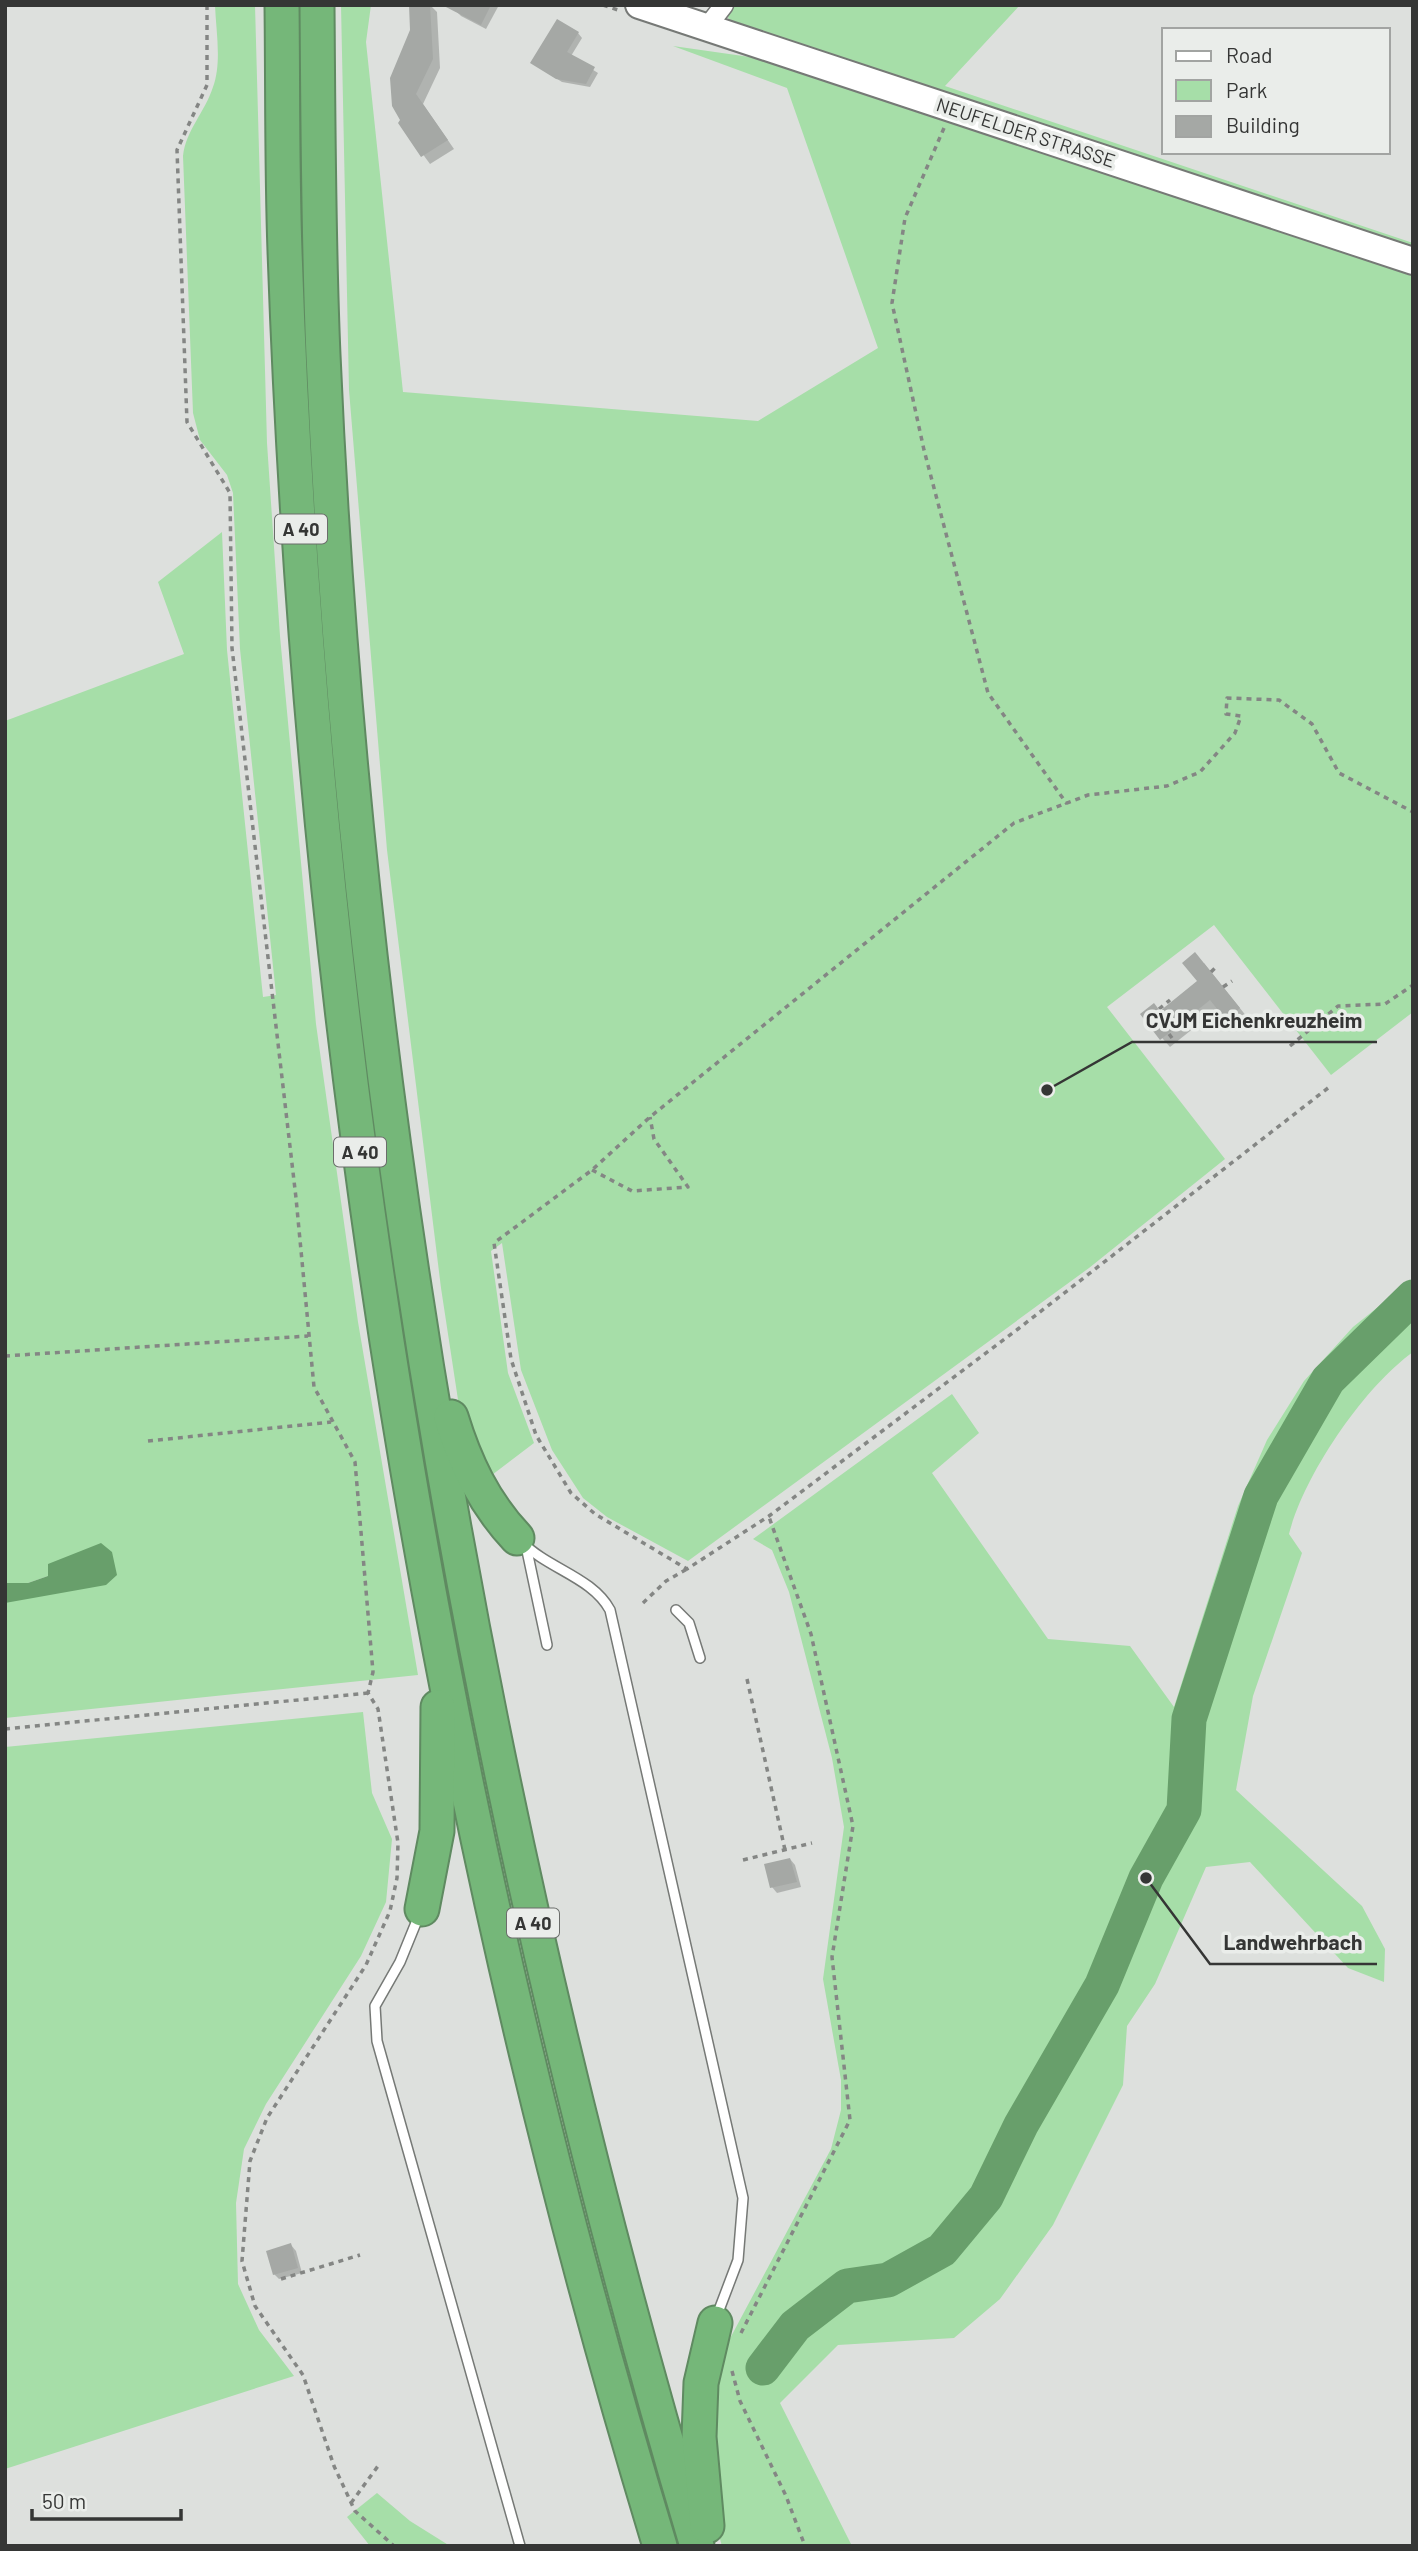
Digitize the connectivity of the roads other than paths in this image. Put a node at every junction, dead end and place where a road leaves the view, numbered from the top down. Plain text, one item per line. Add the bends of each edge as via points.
1 (282, 5) edge
2 (317, 5) edge
3 (639, 5) edge
4 (724, 5) edge
5 (707, 27) junction
6 (1413, 261) edge
7 (415, 1290) junction
8 (522, 1542) junction
9 (676, 1610) dead end
10 (437, 1627) junction
11 (547, 1645) dead end
12 (700, 1658) dead end
13 (422, 1909) joint
14 (726, 2331) joint
15 (520, 2546) edge
16 (660, 2546) edge
17 (697, 2546) edge
18 (709, 2546) edge

1 - 10 highway, A 40 via 289,327 325,838 346,1050 374,1255
2 - 7 highway, A 40 via 323,355 338,613 362,893
3 - 5 main road, NEUFELDER STRASSE
4 - 5 street
5 - 6 main road, NEUFELDER STRASSE
7 - 8 highway via 462,1453 485,1498
7 - 17 highway, A 40 via 482,1683 529,1906 616,2266
8 - 11 lane
8 - 14 lane via 556,1569 591,1587 610,1610 743,2198
9 - 12 lane via 689,1623
10 - 13 highway via 437,1831
10 - 16 highway, A 40 via 527,2053
13 - 15 lane via 376,2006 377,2041
14 - 18 highway via 701,2383 699,2437

